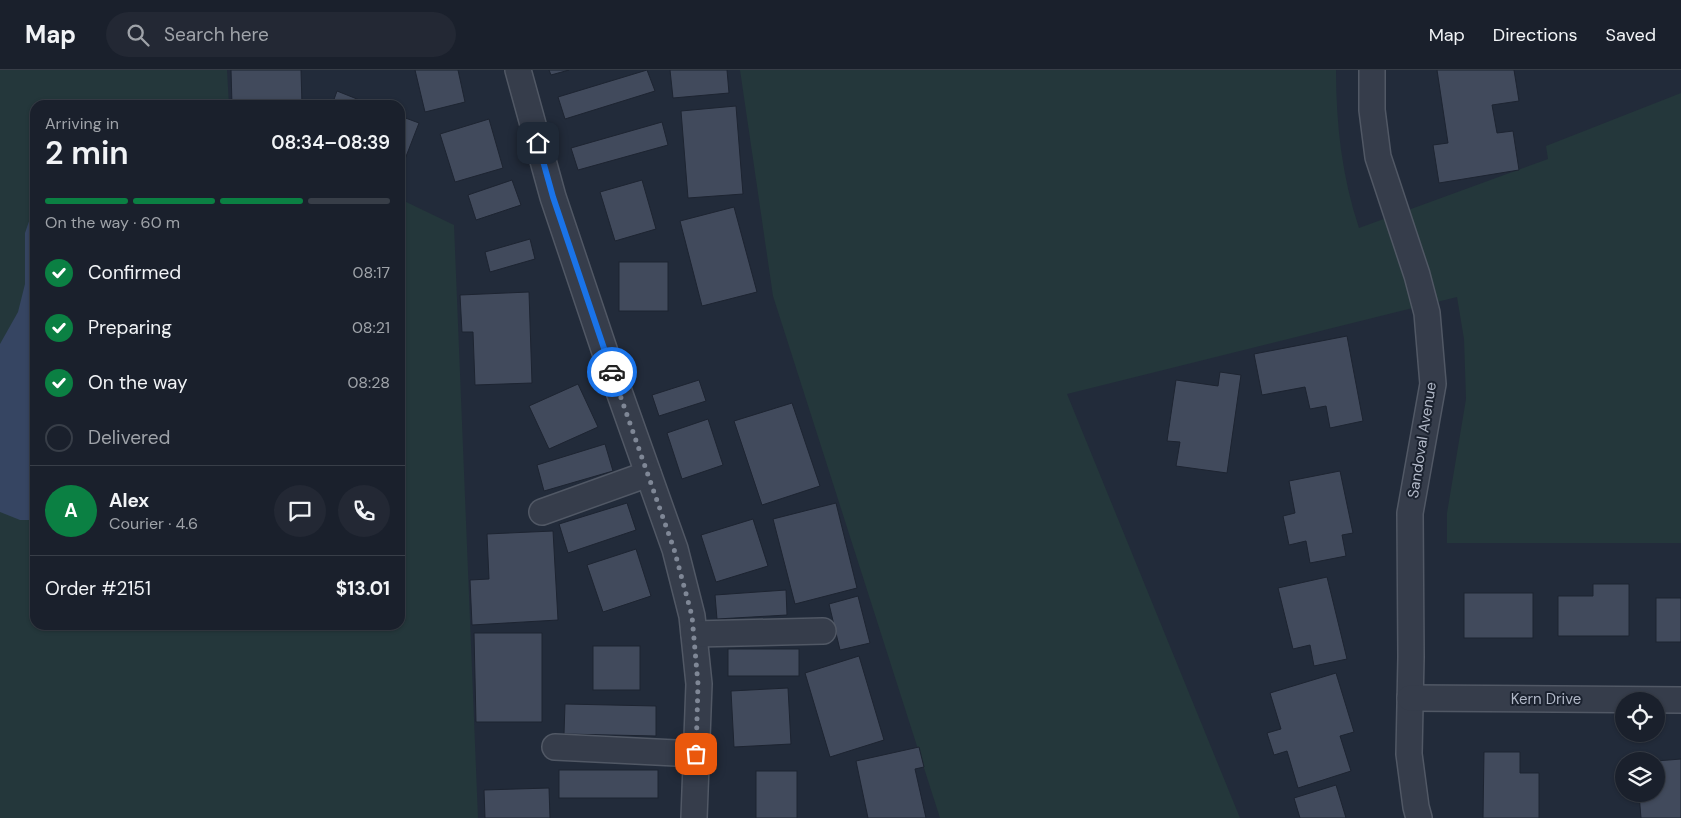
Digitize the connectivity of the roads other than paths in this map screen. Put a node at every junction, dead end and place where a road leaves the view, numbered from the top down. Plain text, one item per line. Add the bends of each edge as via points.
1 (518, 70) edge
2 (1372, 70) edge
3 (648, 474) junction
4 (542, 512) dead end
5 (823, 631) dead end
6 (694, 634) junction
7 (1410, 698) junction
8 (1681, 700) edge
9 (555, 748) dead end
10 (696, 754) junction
11 (694, 818) edge
12 (1419, 818) edge

1 - 3 street via 553,197
2 - 7 street, Sandoval Avenue via 1372,110 1378,157 1418,275 1427,312 1433,384 1410,513
3 - 4 street
3 - 6 street via 674,549
5 - 6 street
6 - 10 street via 698,684
7 - 8 street, Kern Drive
7 - 12 street, Sandoval Avenue via 1409,754
9 - 10 street
10 - 11 street

